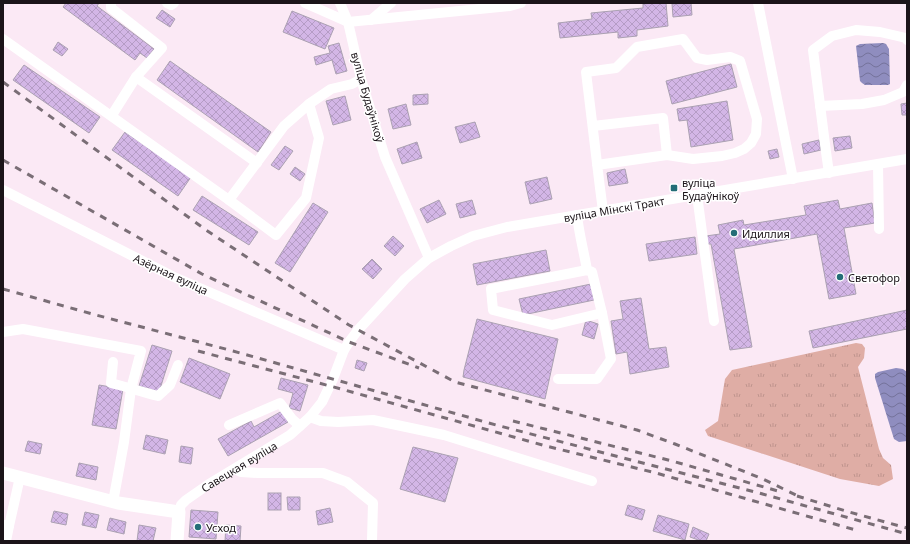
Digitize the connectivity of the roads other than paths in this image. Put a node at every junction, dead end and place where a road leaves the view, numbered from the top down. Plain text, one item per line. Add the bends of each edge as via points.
1 (111, 3) edge
2 (167, 3) edge
3 (174, 3) edge
4 (305, 3) edge
5 (340, 3) edge
6 (391, 3) edge
7 (521, 3) edge
8 (758, 3) edge
9 (371, 20) junction
10 (348, 22) junction
11 (3, 38) edge
12 (907, 40) edge
13 (136, 77) junction
14 (361, 80) junction
15 (907, 84) edge
16 (309, 104) junction
17 (820, 106) junction
18 (112, 115) junction
19 (593, 126) junction
20 (666, 155) junction
21 (907, 159) edge
22 (257, 163) junction
23 (878, 164) junction
24 (597, 165) junction
25 (829, 173) junction
26 (793, 179) junction
27 (3, 190) edge
28 (697, 195) junction
29 (229, 200) junction
30 (603, 211) junction
31 (577, 215) junction
32 (879, 228) dead end
33 (429, 258) junction
34 (587, 270) junction
35 (405, 279) joint
36 (602, 313) junction
37 (714, 321) dead end
38 (3, 332) edge
39 (344, 350) junction
40 (114, 362) dead end
41 (178, 365) dead end
42 (558, 379) dead end
43 (131, 389) junction
44 (310, 418) junction
45 (228, 425) dead end
46 (300, 426) junction
47 (235, 469) junction
48 (3, 473) edge
49 (20, 477) junction
50 (592, 481) dead end
51 (113, 502) junction
52 (178, 512) junction
53 (6, 526) edge
54 (6, 541) edge
55 (177, 541) edge
56 (372, 541) edge

1 - 13 street via 111,8 162,48
2 - 3 street
4 - 10 street
5 - 10 street, вуліца Будаўнікоў
6 - 9 street
7 - 9 street
8 - 26 street
9 - 10 street
10 - 14 street, вуліца Будаўнікоў
11 - 18 street
12 - 17 street via 880,32 856,30 832,36 814,50
13 - 18 street
13 - 22 street
14 - 16 street via 331,89
14 - 33 street, вуліца Будаўнікоў via 385,157
15 - 17 street via 903,92 884,100
16 - 22 street via 284,126
16 - 29 street via 319,138 306,198 276,235
17 - 25 street
18 - 29 street
19 - 20 street via 662,118
19 - 20 street via 586,72 616,68 637,47 683,39 697,58 707,60 730,57 740,61 757,119 756,134 751,143 744,149 722,156 693,159
19 - 24 street
20 - 24 street
21 - 23 street, вуліца Мінскі Тракт
22 - 29 street
23 - 25 street, вуліца Мінскі Тракт
23 - 32 street
24 - 30 street
25 - 26 street, вуліца Мінскі Тракт
26 - 28 street, вуліца Мінскі Тракт
27 - 39 street, Азёрная вуліца via 174,277
28 - 30 street, вуліца Мінскі Тракт
28 - 37 street
30 - 31 street, вуліца Мінскі Тракт
31 - 33 street, вуліца Мінскі Тракт via 507,227 473,236
31 - 34 street
33 - 35 street, вуліца Мінскі Тракт
34 - 36 street via 592,272
34 - 36 street via 491,289 493,310 552,325
35 - 39 street, Савецкая вуліца via 358,330
36 - 42 street via 611,359 597,379
38 - 43 street via 23,329 141,351
39 - 44 street, Савецкая вуліца via 322,402
40 - 43 street via 111,383
41 - 43 street via 170,385 158,396
43 - 51 street
44 - 46 street, Савецкая вуліца
44 - 50 street via 338,422 373,420 444,434
45 - 46 street via 280,403
46 - 47 street, Савецкая вуліца
47 - 52 street, Савецкая вуліца via 186,500
47 - 56 street via 258,473 323,473 347,482 373,503
48 - 49 main road
49 - 51 main road
49 - 53 street
51 - 52 main road
52 - 55 main road
53 - 54 street

